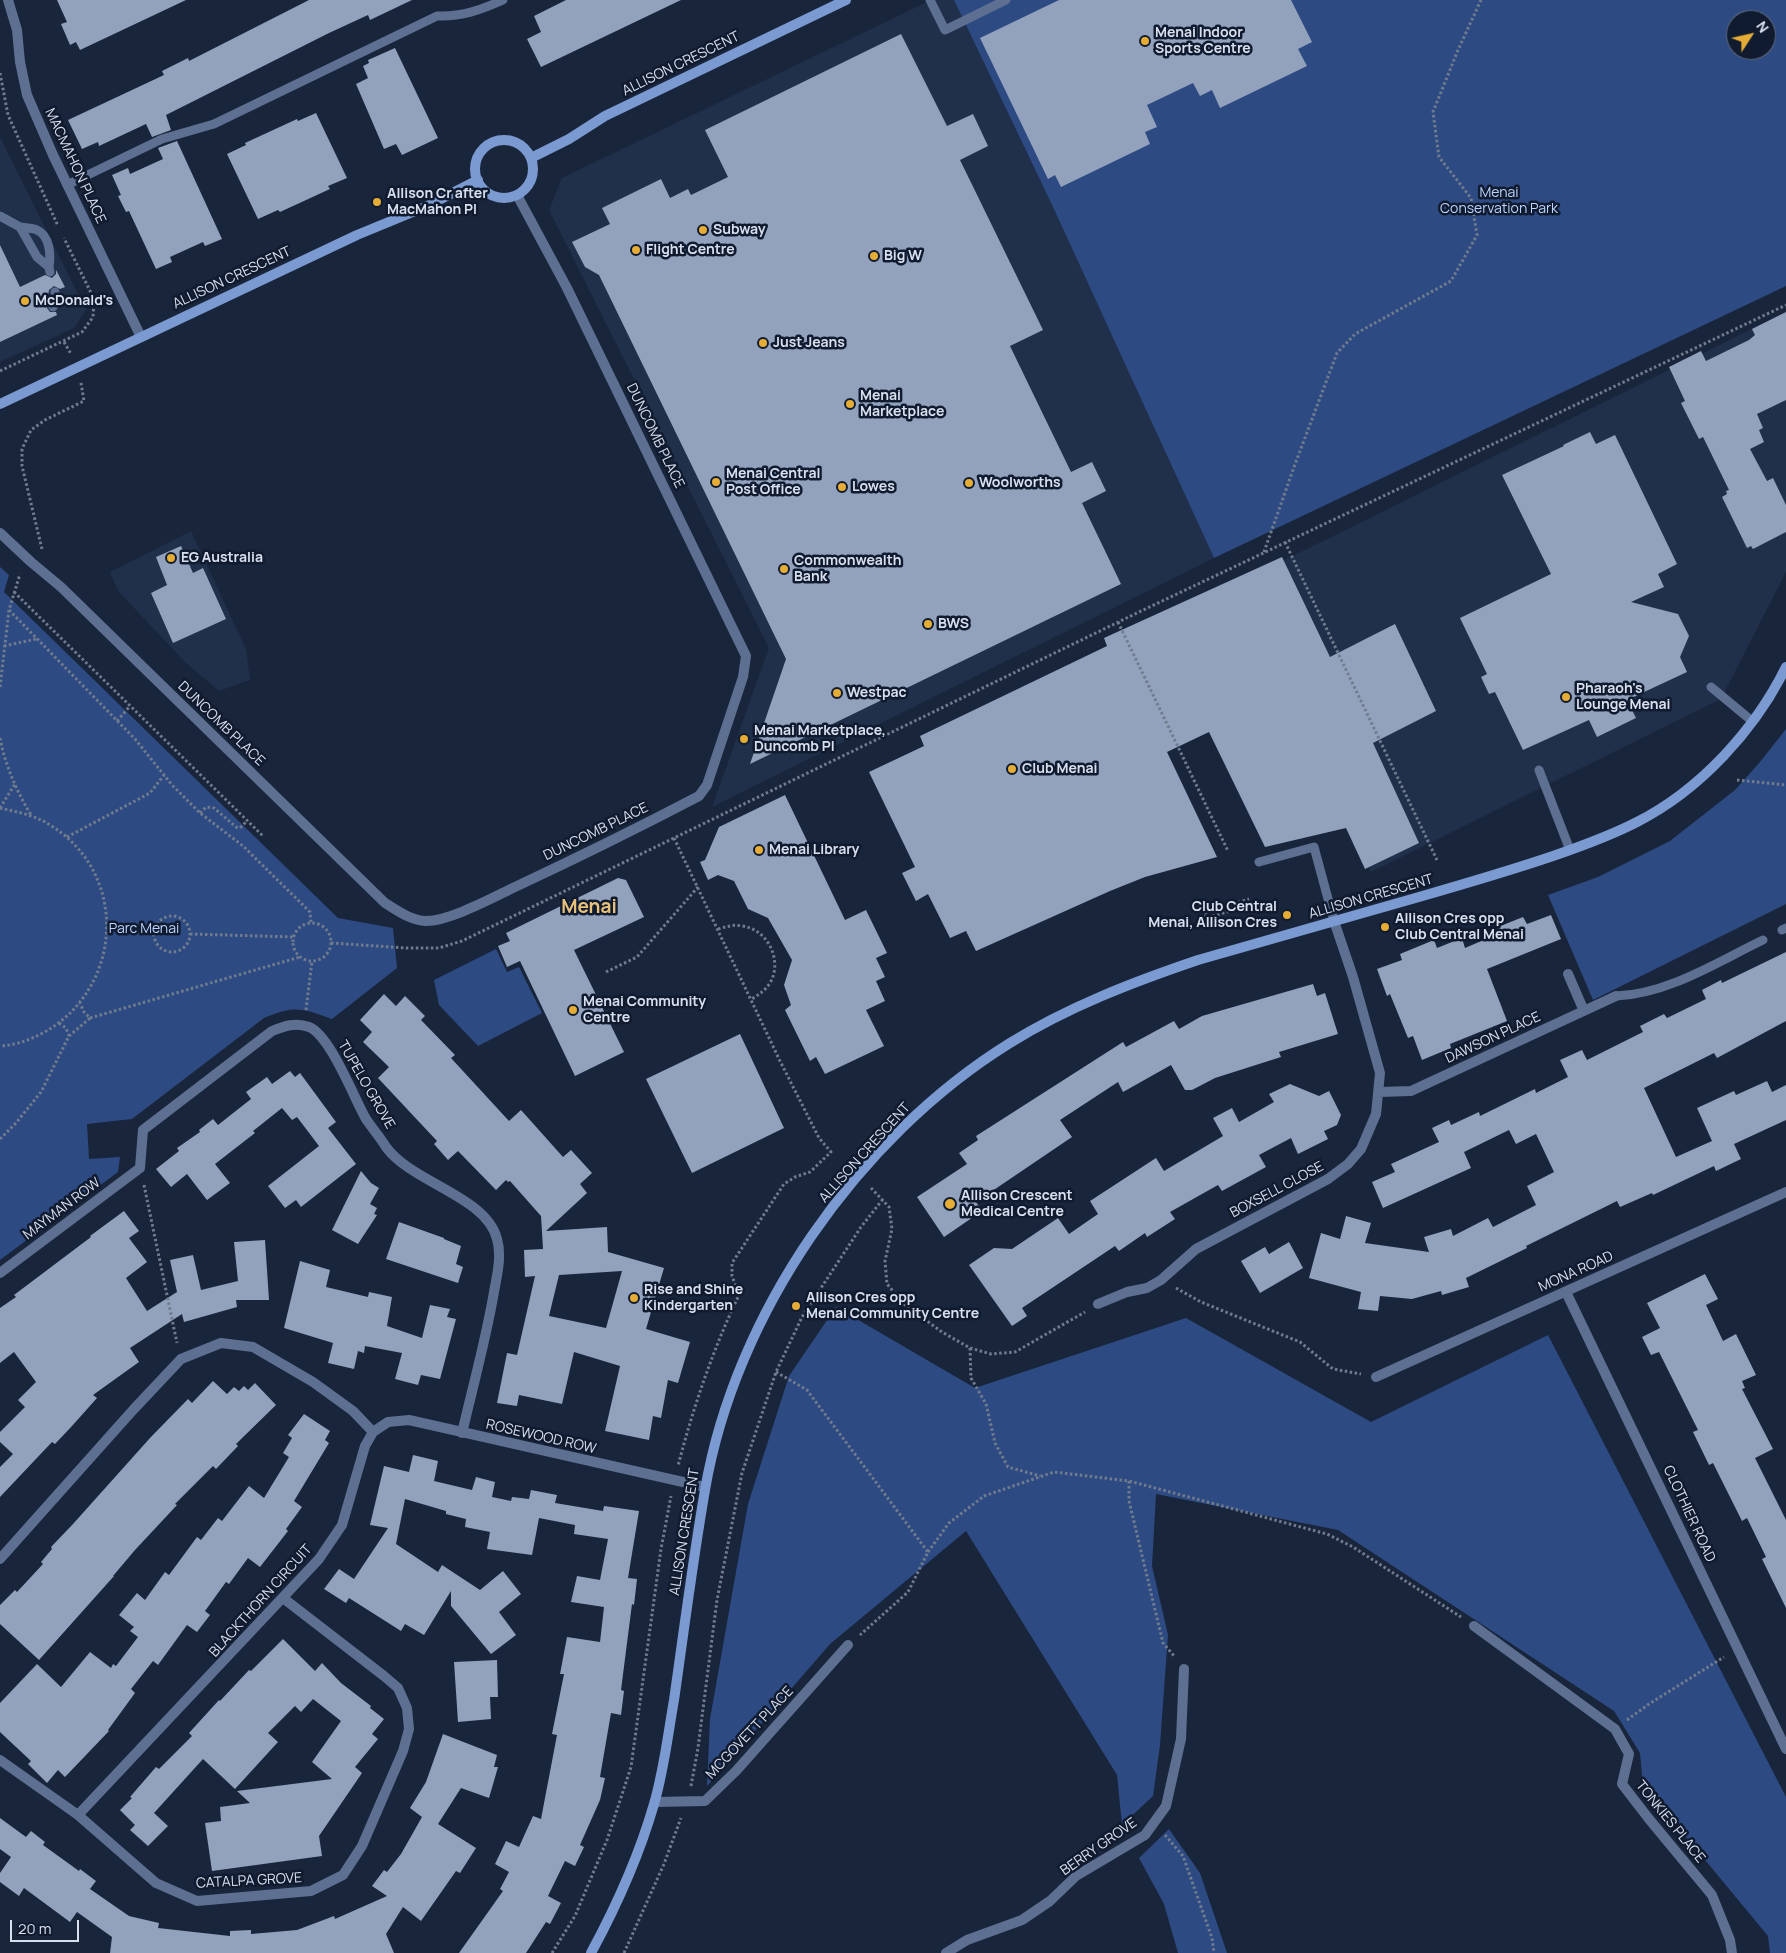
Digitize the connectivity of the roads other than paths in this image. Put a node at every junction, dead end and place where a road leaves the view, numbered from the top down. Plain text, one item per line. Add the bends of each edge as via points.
1 (8, 0) edge
2 (503, 0) edge
3 (846, 0) edge
4 (930, 0) edge
5 (1006, 0) edge
6 (531, 158) junction
7 (478, 180) junction
8 (67, 185) junction
9 (517, 195) junction
10 (0, 216) edge
11 (20, 227) junction
12 (55, 292) dead end
13 (53, 307) dead end
14 (141, 336) junction
15 (0, 404) edge
16 (0, 533) edge
17 (1786, 666) edge
18 (1711, 687) dead end
19 (1752, 721) junction
20 (1539, 770) dead end
21 (1570, 850) junction
22 (1259, 862) dead end
23 (1334, 921) junction
24 (1763, 940) dead end
25 (1568, 974) dead end
26 (1616, 996) joint
27 (1584, 1011) junction
28 (1379, 1092) junction
29 (140, 1168) joint
30 (1786, 1192) edge
31 (0, 1272) edge
32 (1566, 1292) junction
33 (1098, 1304) road end
34 (1376, 1377) road end
35 (373, 1432) junction
36 (462, 1433) junction
37 (705, 1487) junction
38 (0, 1559) edge
39 (283, 1598) junction
40 (1474, 1626) road end
41 (848, 1646) road end
42 (1184, 1669) road end
43 (1786, 1749) edge
44 (0, 1760) edge
45 (655, 1802) junction
46 (78, 1815) junction
47 (591, 1953) edge
48 (946, 1953) edge
49 (1732, 1953) edge

1 - 8 street, MACMAHON PLACE via 17,30 27,94
2 - 8 lane via 455,17 437,16 214,124 162,139
3 - 6 street, ALLISON CRESCENT via 605,116
4 - 5 lane via 944,30
6 - 7 street via 520,144 511,140 492,142 478,156 475,165
6 - 9 street via 533,176 529,185
7 - 9 street via 486,192 495,197
7 - 14 street, ALLISON CRESCENT
8 - 14 street, MACMAHON PLACE
9 - 16 street, DUNCOMB PLACE via 567,288 746,656 743,677 707,785 699,796 612,841 444,918 426,921 406,917 385,903 61,587
10 - 11 lane
11 - 11 lane via 42,234 51,252 50,270 37,258
12 - 13 lane
14 - 15 street, ALLISON CRESCENT
17 - 19 street, ALLISON CRESCENT
18 - 19 lane
19 - 21 street, ALLISON CRESCENT via 1712,768 1661,808 1607,837
20 - 21 lane
21 - 23 street, ALLISON CRESCENT via 1469,883
22 - 23 lane via 1314,847
23 - 28 street, BOXSELL CLOSE via 1375,1052 1380,1073
23 - 37 street, ALLISON CRESCENT via 1198,960 1099,997 1009,1044 921,1110 840,1198 768,1305 749,1345 718,1428
24 - 26 lane via 1663,988 1634,996
25 - 27 street
26 - 27 street, DAWSON PLACE
27 - 28 street, DAWSON PLACE via 1411,1091
28 - 33 street, BOXSELL CLOSE via 1370,1132 1348,1164 1328,1179 1196,1249 1147,1288
29 - 31 street, MAYMAN ROW
29 - 36 street, TUPELO GROVE via 143,1130 272,1031 289,1024 309,1027 324,1039 367,1119 392,1155 474,1207 488,1219 498,1239 499,1265 490,1314
30 - 32 street, MONA ROAD
32 - 34 street, MONA ROAD
32 - 43 street, CLOTHIER ROAD
35 - 36 street, ROSEWOOD ROW via 388,1422 410,1420
35 - 38 street via 314,1382 253,1348 221,1343 181,1359
35 - 39 street, BLACKTHORN CIRCUIT via 365,1446 342,1525 319,1559
36 - 37 street, ROSEWOOD ROW
37 - 45 street, ALLISON CRESCENT via 666,1749
39 - 46 street, BLACKTHORN CIRCUIT
39 - 46 street, CATALPA GROVE via 398,1688 407,1708 409,1729 403,1751 362,1846 343,1875 311,1891 197,1901 156,1883
40 - 49 street, TONKIES PLACE via 1616,1729 1629,1754 1622,1784 1712,1895
41 - 45 street, MCGOVETT PLACE via 705,1801
42 - 48 street, BERRY GROVE via 1181,1739 1166,1806 1145,1834 1076,1876 1050,1901 1022,1920 967,1940
44 - 46 street, CATALPA GROVE
45 - 47 street, ALLISON CRESCENT via 628,1878

